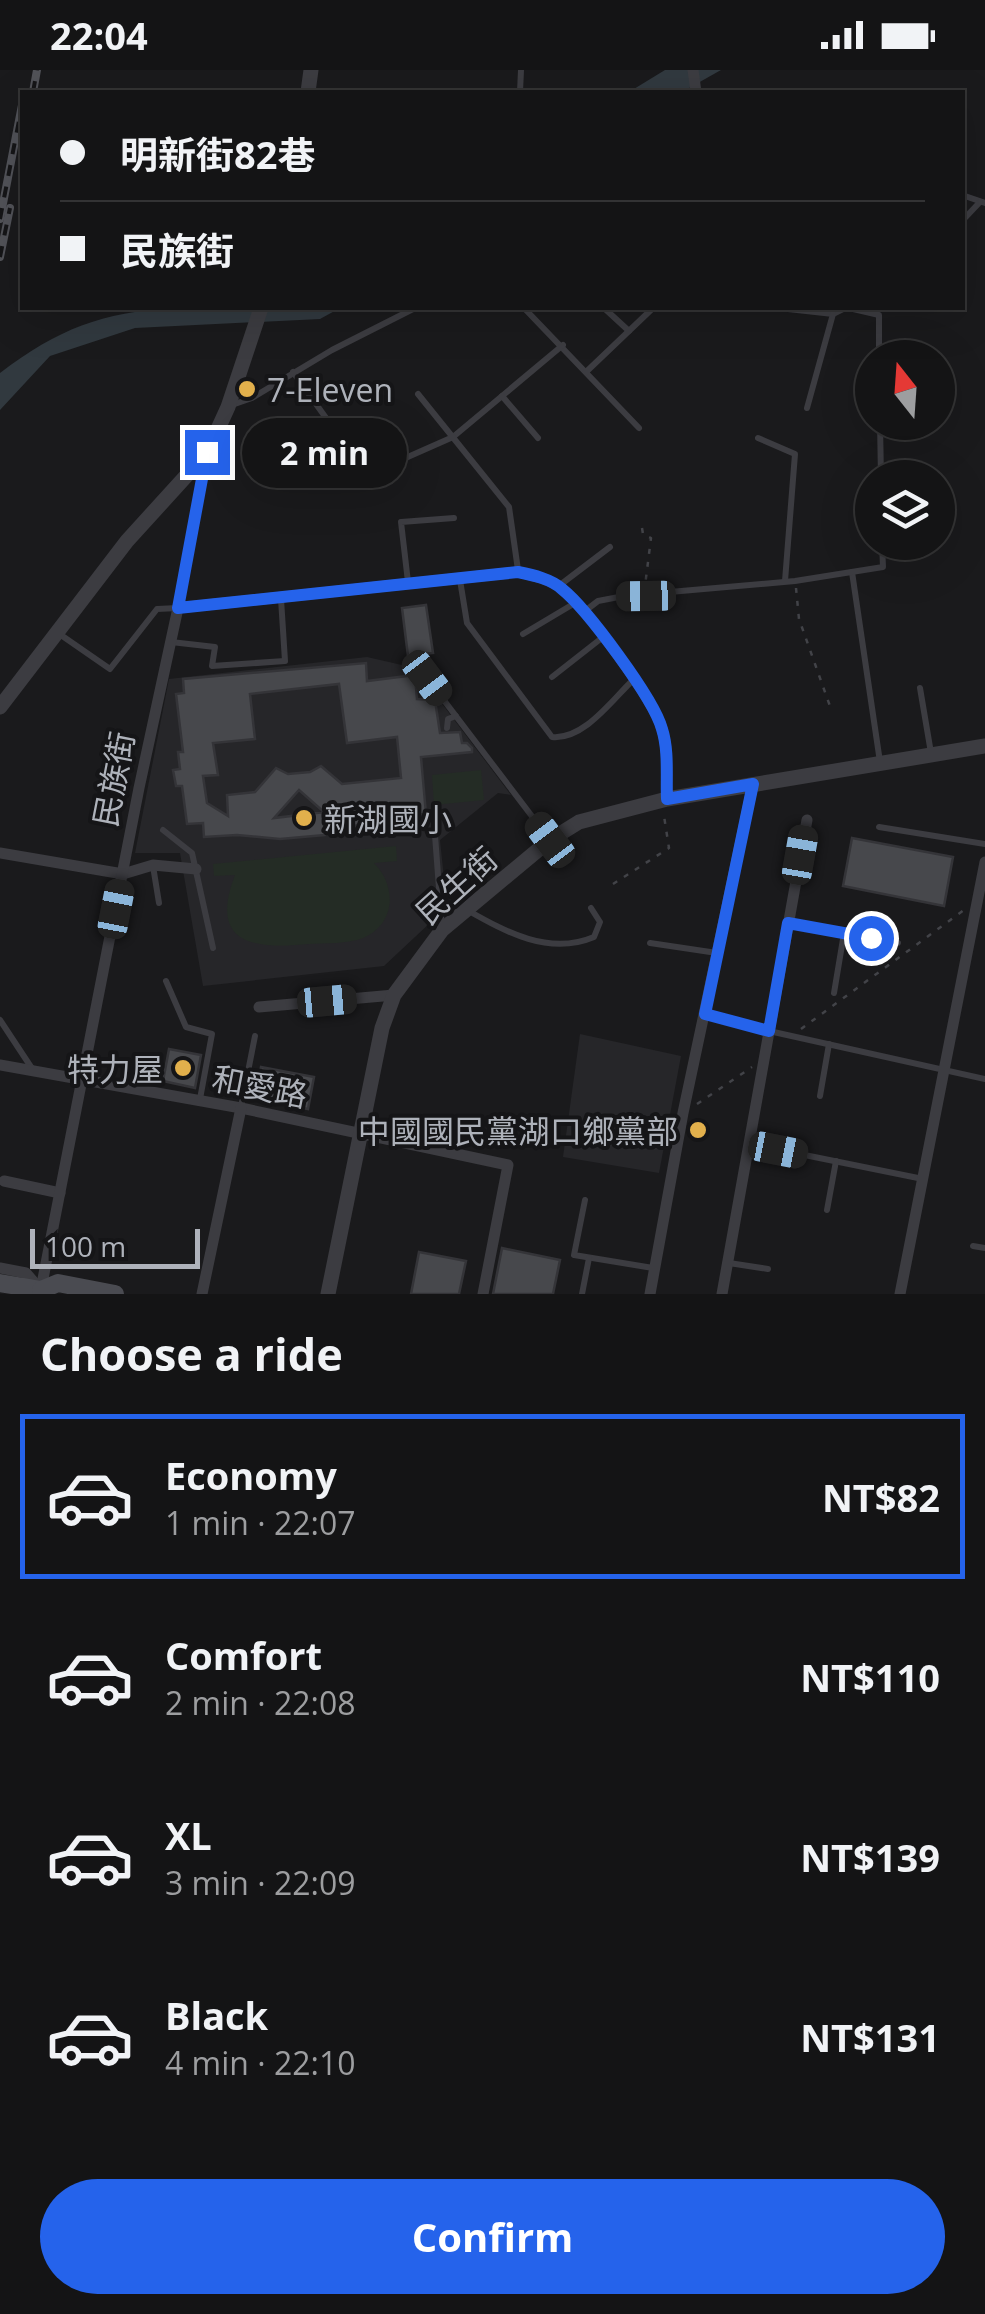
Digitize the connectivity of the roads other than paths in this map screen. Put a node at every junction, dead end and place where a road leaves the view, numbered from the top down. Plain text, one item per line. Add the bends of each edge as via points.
1 (411, 310) edge
2 (526, 310) edge
3 (606, 310) edge
4 (651, 310) edge
5 (797, 310) edge
6 (842, 310) edge
7 (856, 310) edge
8 (883, 310) edge
9 (833, 314) junction
10 (879, 315) junction
11 (258, 316) edge
12 (629, 331) junction
13 (879, 340) edge
14 (562, 345) junction
15 (294, 372) junction
16 (586, 372) junction
17 (418, 394) dead end
18 (502, 396) junction
19 (228, 407) junction
20 (807, 408) dead end
21 (639, 428) dead end
22 (453, 437) junction
23 (538, 438) dead end
24 (758, 438) dead end
25 (207, 452) junction
26 (454, 518) dead end
27 (610, 546) dead end
28 (883, 560) edge
29 (518, 572) junction
30 (852, 572) junction
31 (460, 578) junction
32 (408, 582) junction
33 (785, 582) junction
34 (560, 586) junction
35 (282, 599) junction
36 (580, 607) junction
37 (178, 608) junction
38 (57, 632) junction
39 (523, 634) dead end
40 (604, 636) junction
41 (170, 642) junction
42 (552, 677) dead end
43 (427, 678) dead end
44 (633, 680) junction
45 (920, 688) dead end
46 (0, 708) edge
47 (456, 716) junction
48 (447, 728) dead end
49 (985, 746) edge
50 (931, 755) junction
51 (880, 763) junction
52 (753, 784) junction
53 (667, 799) junction
54 (806, 820) dead end
55 (434, 822) dead end
56 (880, 826) dead end
57 (163, 830) dead end
58 (550, 840) junction
59 (985, 844) edge
60 (0, 853) edge
61 (985, 862) edge
62 (153, 865) junction
63 (196, 869) junction
64 (122, 874) junction
65 (160, 903) dead end
66 (591, 908) dead end
67 (466, 910) junction
68 (788, 923) junction
69 (442, 930) junction
70 (844, 933) junction
71 (650, 943) dead end
72 (898, 943) dead end
73 (213, 948) dead end
74 (718, 953) junction
75 (166, 982) dead end
76 (834, 993) dead end
77 (394, 995) junction
78 (259, 1007) dead end
79 (705, 1014) junction
80 (0, 1020) edge
81 (769, 1031) junction
82 (256, 1036) dead end
83 (829, 1044) junction
84 (0, 1065) edge
85 (944, 1069) junction
86 (34, 1071) junction
87 (985, 1079) edge
88 (82, 1082) junction
89 (820, 1096) dead end
90 (200, 1101) junction
91 (241, 1108) junction
92 (358, 1135) junction
93 (748, 1144) junction
94 (836, 1162) junction
95 (923, 1179) junction
96 (4, 1181) dead end
97 (60, 1193) junction
98 (585, 1200) dead end
99 (827, 1210) dead end
100 (973, 1246) dead end
101 (985, 1248) edge
102 (589, 1258) junction
103 (728, 1263) junction
104 (0, 1268) edge
105 (654, 1269) junction
106 (768, 1269) dead end
107 (0, 1283) edge
108 (40, 1293) edge
109 (115, 1294) edge
110 (202, 1294) edge
111 (328, 1294) edge
112 (483, 1294) edge
113 (582, 1294) edge
114 (650, 1294) edge
115 (722, 1294) edge
116 (900, 1294) edge

1 - 15 lane
2 - 14 lane
3 - 12 lane
4 - 12 lane
5 - 9 lane
6 - 9 lane
7 - 10 lane
8 - 10 lane
9 - 20 lane
10 - 13 lane
11 - 19 street
12 - 16 lane
14 - 16 lane
14 - 18 lane
15 - 19 lane
15 - 22 lane via 367,475
16 - 21 lane
17 - 22 lane
18 - 22 lane
18 - 23 lane
19 - 25 street
22 - 29 lane via 510,507
24 - 33 lane via 795,454
25 - 37 lane, 民族街
25 - 38 street via 126,540
26 - 32 lane via 401,522
27 - 34 lane
28 - 30 lane via 883,568
29 - 31 street
29 - 34 street
30 - 33 lane
30 - 51 lane
31 - 32 street
31 - 44 lane via 467,623 552,737 580,730
32 - 35 street
33 - 36 lane
34 - 36 street
35 - 37 street
35 - 41 lane via 285,661 212,666 215,647
36 - 39 lane
36 - 40 street
37 - 38 lane via 157,609 110,669
37 - 41 street, 民族街
38 - 46 street
40 - 42 lane
40 - 44 street
41 - 64 street, 民族街
43 - 47 lane
44 - 53 street via 663,731
45 - 50 lane
47 - 48 lane
47 - 58 lane
49 - 50 street, 民生街
50 - 51 street, 民生街
51 - 52 street, 民生街
52 - 53 street, 民生街
52 - 74 street
53 - 58 street, 民生街 via 580,822
54 - 68 street
55 - 69 lane
56 - 59 lane
57 - 63 lane via 192,853
58 - 67 street, 民生街
60 - 64 street
61 - 85 street
62 - 63 street
62 - 64 street
62 - 65 lane
63 - 73 lane
64 - 88 street, 民族街
66 - 67 lane via 600,922 594,937 563,944 521,938
67 - 69 street, 民生街
68 - 70 lane
68 - 81 street
69 - 77 street, 民生街
70 - 72 lane
70 - 76 lane
71 - 74 lane
74 - 79 street
75 - 90 lane via 186,1027 212,1034
77 - 78 street
77 - 92 street, 民生街
79 - 81 lane
79 - 105 street
80 - 86 lane
81 - 83 lane
81 - 93 street
82 - 91 lane
83 - 85 lane
83 - 89 lane
84 - 86 street, 和愛路
85 - 87 lane
85 - 95 street
86 - 88 street, 和愛路
88 - 90 street, 和愛路
88 - 97 street, 民族街
90 - 91 street, 和愛路
91 - 92 street, 和愛路
91 - 110 street
92 - 111 street, 民生街
92 - 112 street, 和愛路 via 508,1166
93 - 94 lane
93 - 103 street
94 - 95 lane
94 - 99 lane
95 - 116 street
96 - 97 street
97 - 108 street, 民族街
98 - 102 lane via 574,1255
100 - 101 lane
102 - 105 lane
102 - 113 lane
103 - 106 lane
103 - 115 street
104 - 108 street via 26,1273
105 - 114 street
107 - 108 main road
108 - 109 main road via 58,1283

